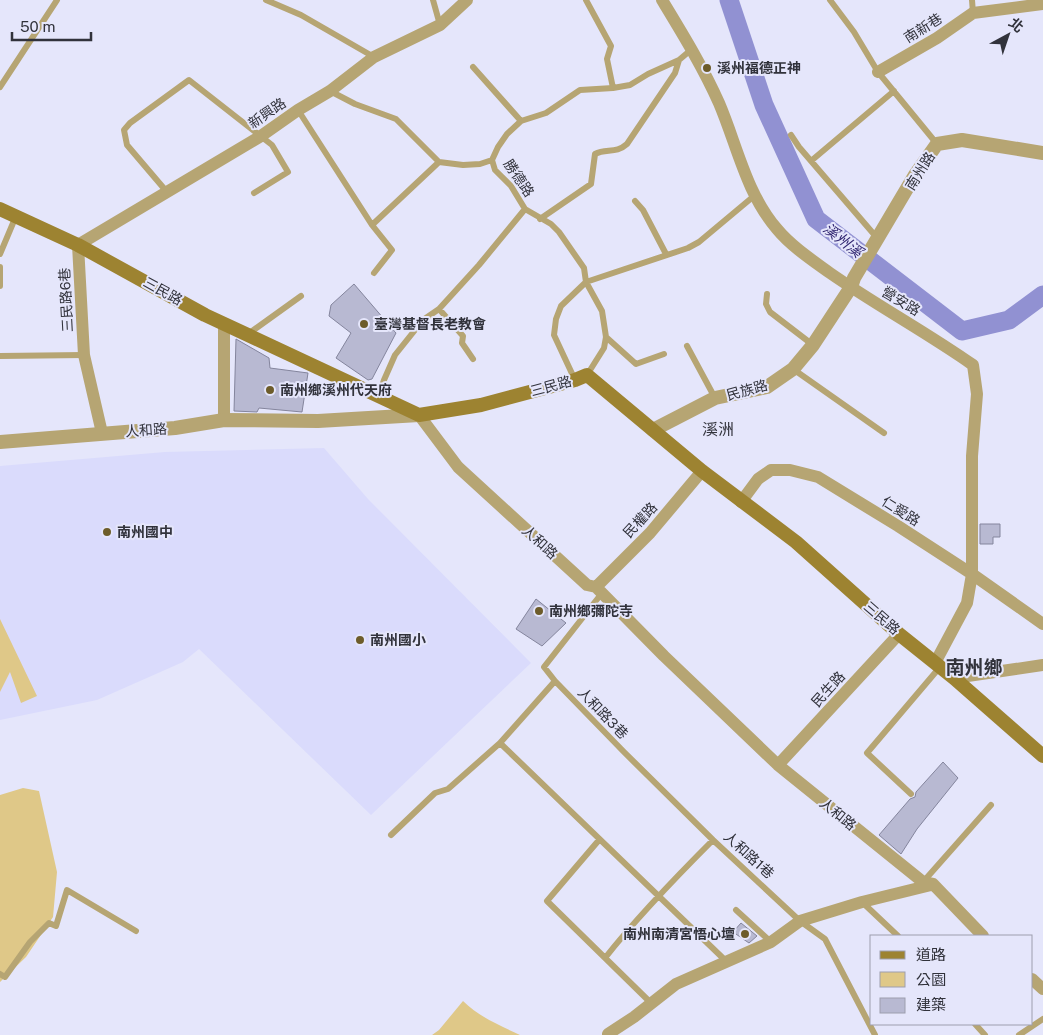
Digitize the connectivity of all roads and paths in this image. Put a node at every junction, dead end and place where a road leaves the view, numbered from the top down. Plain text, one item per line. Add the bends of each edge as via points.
1 (57, 0) edge
2 (266, 0) edge
3 (434, 0) edge
4 (467, 0) edge
5 (586, 0) edge
6 (662, 0) edge
7 (830, 0) edge
8 (972, 0) edge
9 (1043, 4) edge
10 (973, 13) junction
11 (440, 25) junction
12 (692, 49) junction
13 (374, 57) junction
14 (678, 60) junction
15 (473, 67) dead end
16 (878, 72) junction
17 (0, 87) edge
18 (613, 88) junction
19 (894, 91) junction
20 (330, 92) junction
21 (298, 110) junction
22 (521, 121) junction
23 (791, 135) dead end
24 (261, 136) junction
25 (937, 144) junction
26 (1043, 152) edge
27 (492, 160) junction
28 (811, 161) junction
29 (439, 162) junction
30 (168, 192) junction
31 (254, 193) dead end
32 (754, 196) junction
33 (635, 201) dead end
34 (0, 209) edge
35 (524, 209) junction
36 (16, 216) junction
37 (540, 219) junction
38 (372, 225) junction
39 (878, 239) junction
40 (78, 245) junction
41 (0, 254) edge
42 (666, 254) junction
43 (0, 268) edge
44 (374, 273) dead end
45 (0, 280) edge
46 (586, 282) junction
47 (853, 283) junction
48 (0, 286) edge
49 (767, 294) dead end
50 (301, 296) dead end
51 (439, 308) junction
52 (224, 324) junction
53 (247, 335) junction
54 (606, 336) junction
55 (813, 345) junction
56 (687, 346) dead end
57 (664, 354) dead end
58 (84, 355) junction
59 (0, 356) edge
60 (473, 359) dead end
61 (793, 369) junction
62 (581, 378) junction
63 (379, 396) junction
64 (715, 398) junction
65 (419, 415) junction
66 (224, 420) junction
67 (653, 430) junction
68 (884, 433) dead end
69 (102, 434) junction
70 (0, 442) edge
71 (702, 472) junction
72 (741, 502) junction
73 (972, 574) junction
74 (599, 590) junction
75 (1043, 624) edge
76 (899, 634) junction
77 (938, 665) junction
78 (1043, 665) edge
79 (954, 678) junction
80 (555, 681) junction
81 (500, 743) junction
82 (1043, 756) edge
83 (778, 765) junction
84 (911, 794) dead end
85 (992, 806) dead end
86 (391, 835) dead end
87 (600, 840) junction
88 (712, 840) junction
89 (928, 883) junction
90 (659, 894) junction
91 (862, 902) junction
92 (736, 910) dead end
93 (800, 921) junction
94 (136, 931) dead end
95 (897, 935) edge
96 (983, 935) edge
97 (771, 942) junction
98 (605, 958) junction
99 (727, 962) junction
100 (0, 974) edge
101 (1033, 980) edge
102 (1043, 989) edge
103 (651, 1003) junction
104 (1043, 1018) edge
105 (976, 1025) edge
106 (607, 1035) edge
107 (874, 1035) edge
108 (985, 1035) edge
109 (1020, 1035) edge

1 - 17 lane
2 - 13 lane via 300,15
3 - 11 lane
4 - 11 street, 新興路
5 - 18 lane via 611,46 607,59
6 - 12 street, 營安路
7 - 16 lane
8 - 10 lane
9 - 10 street, 南新巷
10 - 16 street, 南新巷
11 - 13 street, 新興路
12 - 14 lane, 勝德路
12 - 32 street, 營安路 via 719,104
13 - 20 street, 新興路
14 - 18 lane, 勝德路 via 630,85
14 - 37 lane via 674,73 627,144 621,150 595,154 591,184
15 - 22 lane
16 - 19 lane
18 - 22 lane, 勝德路 via 580,90 546,113
19 - 25 lane
19 - 28 lane
20 - 21 street, 新興路
20 - 29 lane via 396,118
21 - 24 street, 新興路
21 - 38 lane
22 - 27 lane, 勝德路 via 507,134
23 - 28 lane
24 - 30 street, 新興路
24 - 30 lane via 189,80 124,130 127,145
24 - 31 lane via 272,146 288,172
25 - 26 street, 南州路 via 962,140
25 - 39 street, 南州路
27 - 29 lane via 463,165
27 - 35 lane, 勝德路 via 495,170 511,186
28 - 39 lane
29 - 38 lane
30 - 40 street, 新興路
32 - 42 lane via 699,242
32 - 47 street, 營安路 via 777,230 810,259
33 - 42 lane
34 - 36 main road, 三民路
35 - 37 lane
35 - 51 lane, 勝德路
36 - 40 main road, 三民路
36 - 41 lane
37 - 46 lane via 559,232 584,268
38 - 44 lane via 392,250
39 - 47 street, 南州路
40 - 52 main road, 三民路
40 - 58 street, 三民路6巷
42 - 46 lane
43 - 45 lane
45 - 48 lane
46 - 54 lane via 602,311
46 - 62 lane via 561,306 554,335
47 - 55 street, 民族路
47 - 73 street, 營安路 via 973,365 977,394 972,456
49 - 55 lane via 766,304 770,312
50 - 53 lane
51 - 60 lane via 463,336 462,344
51 - 63 lane, 勝德路 via 423,320 395,355
52 - 53 main road, 三民路
52 - 66 street
53 - 63 main road, 三民路
54 - 57 lane via 636,364
54 - 62 lane via 604,348
55 - 61 street, 民族路
56 - 64 lane
58 - 59 lane
58 - 69 street, 三民路6巷
61 - 64 street, 民族路 via 767,387
61 - 68 lane
62 - 65 main road, 三民路 via 482,405
62 - 67 main road, 三民路
63 - 65 main road, 三民路
64 - 67 street, 民族路
65 - 66 street, 人和路 via 318,421
65 - 74 street, 人和路 via 458,467 587,585
66 - 69 street, 人和路
67 - 71 main road, 三民路
69 - 70 street, 人和路
71 - 72 main road, 三民路
71 - 74 street, 民權路
72 - 73 street, 仁愛路 via 758,479 771,470 790,470 818,478
72 - 76 main road, 三民路 via 796,542
73 - 75 street, 仁愛路
73 - 77 street, 營安路 via 967,603
74 - 80 lane, 人和路3巷 via 544,667
74 - 83 street, 人和路
76 - 77 main road, 三民路
76 - 83 street, 民生路
77 - 79 main road, 三民路
77 - 84 lane via 867,753
78 - 79 street
79 - 82 main road, 三民路
80 - 81 lane
80 - 88 lane, 人和路3巷
81 - 86 lane via 448,790 435,793
81 - 87 lane
83 - 89 street, 人和路
85 - 89 lane
87 - 90 lane
87 - 98 lane via 547,901
88 - 90 lane, 人和路1巷
88 - 93 lane, 人和路1巷
89 - 91 street
89 - 96 street, 人和路
90 - 98 lane, 人和路1巷
90 - 99 lane
91 - 93 street
91 - 95 lane
92 - 97 lane
93 - 97 street
93 - 107 lane, 人和路1巷 via 824,939
94 - 100 lane via 67,890 56,926 49,923 30,942 6,977
97 - 99 street
98 - 103 lane
99 - 103 street via 676,984
101 - 102 street
103 - 106 street
104 - 109 lane
105 - 108 lane

